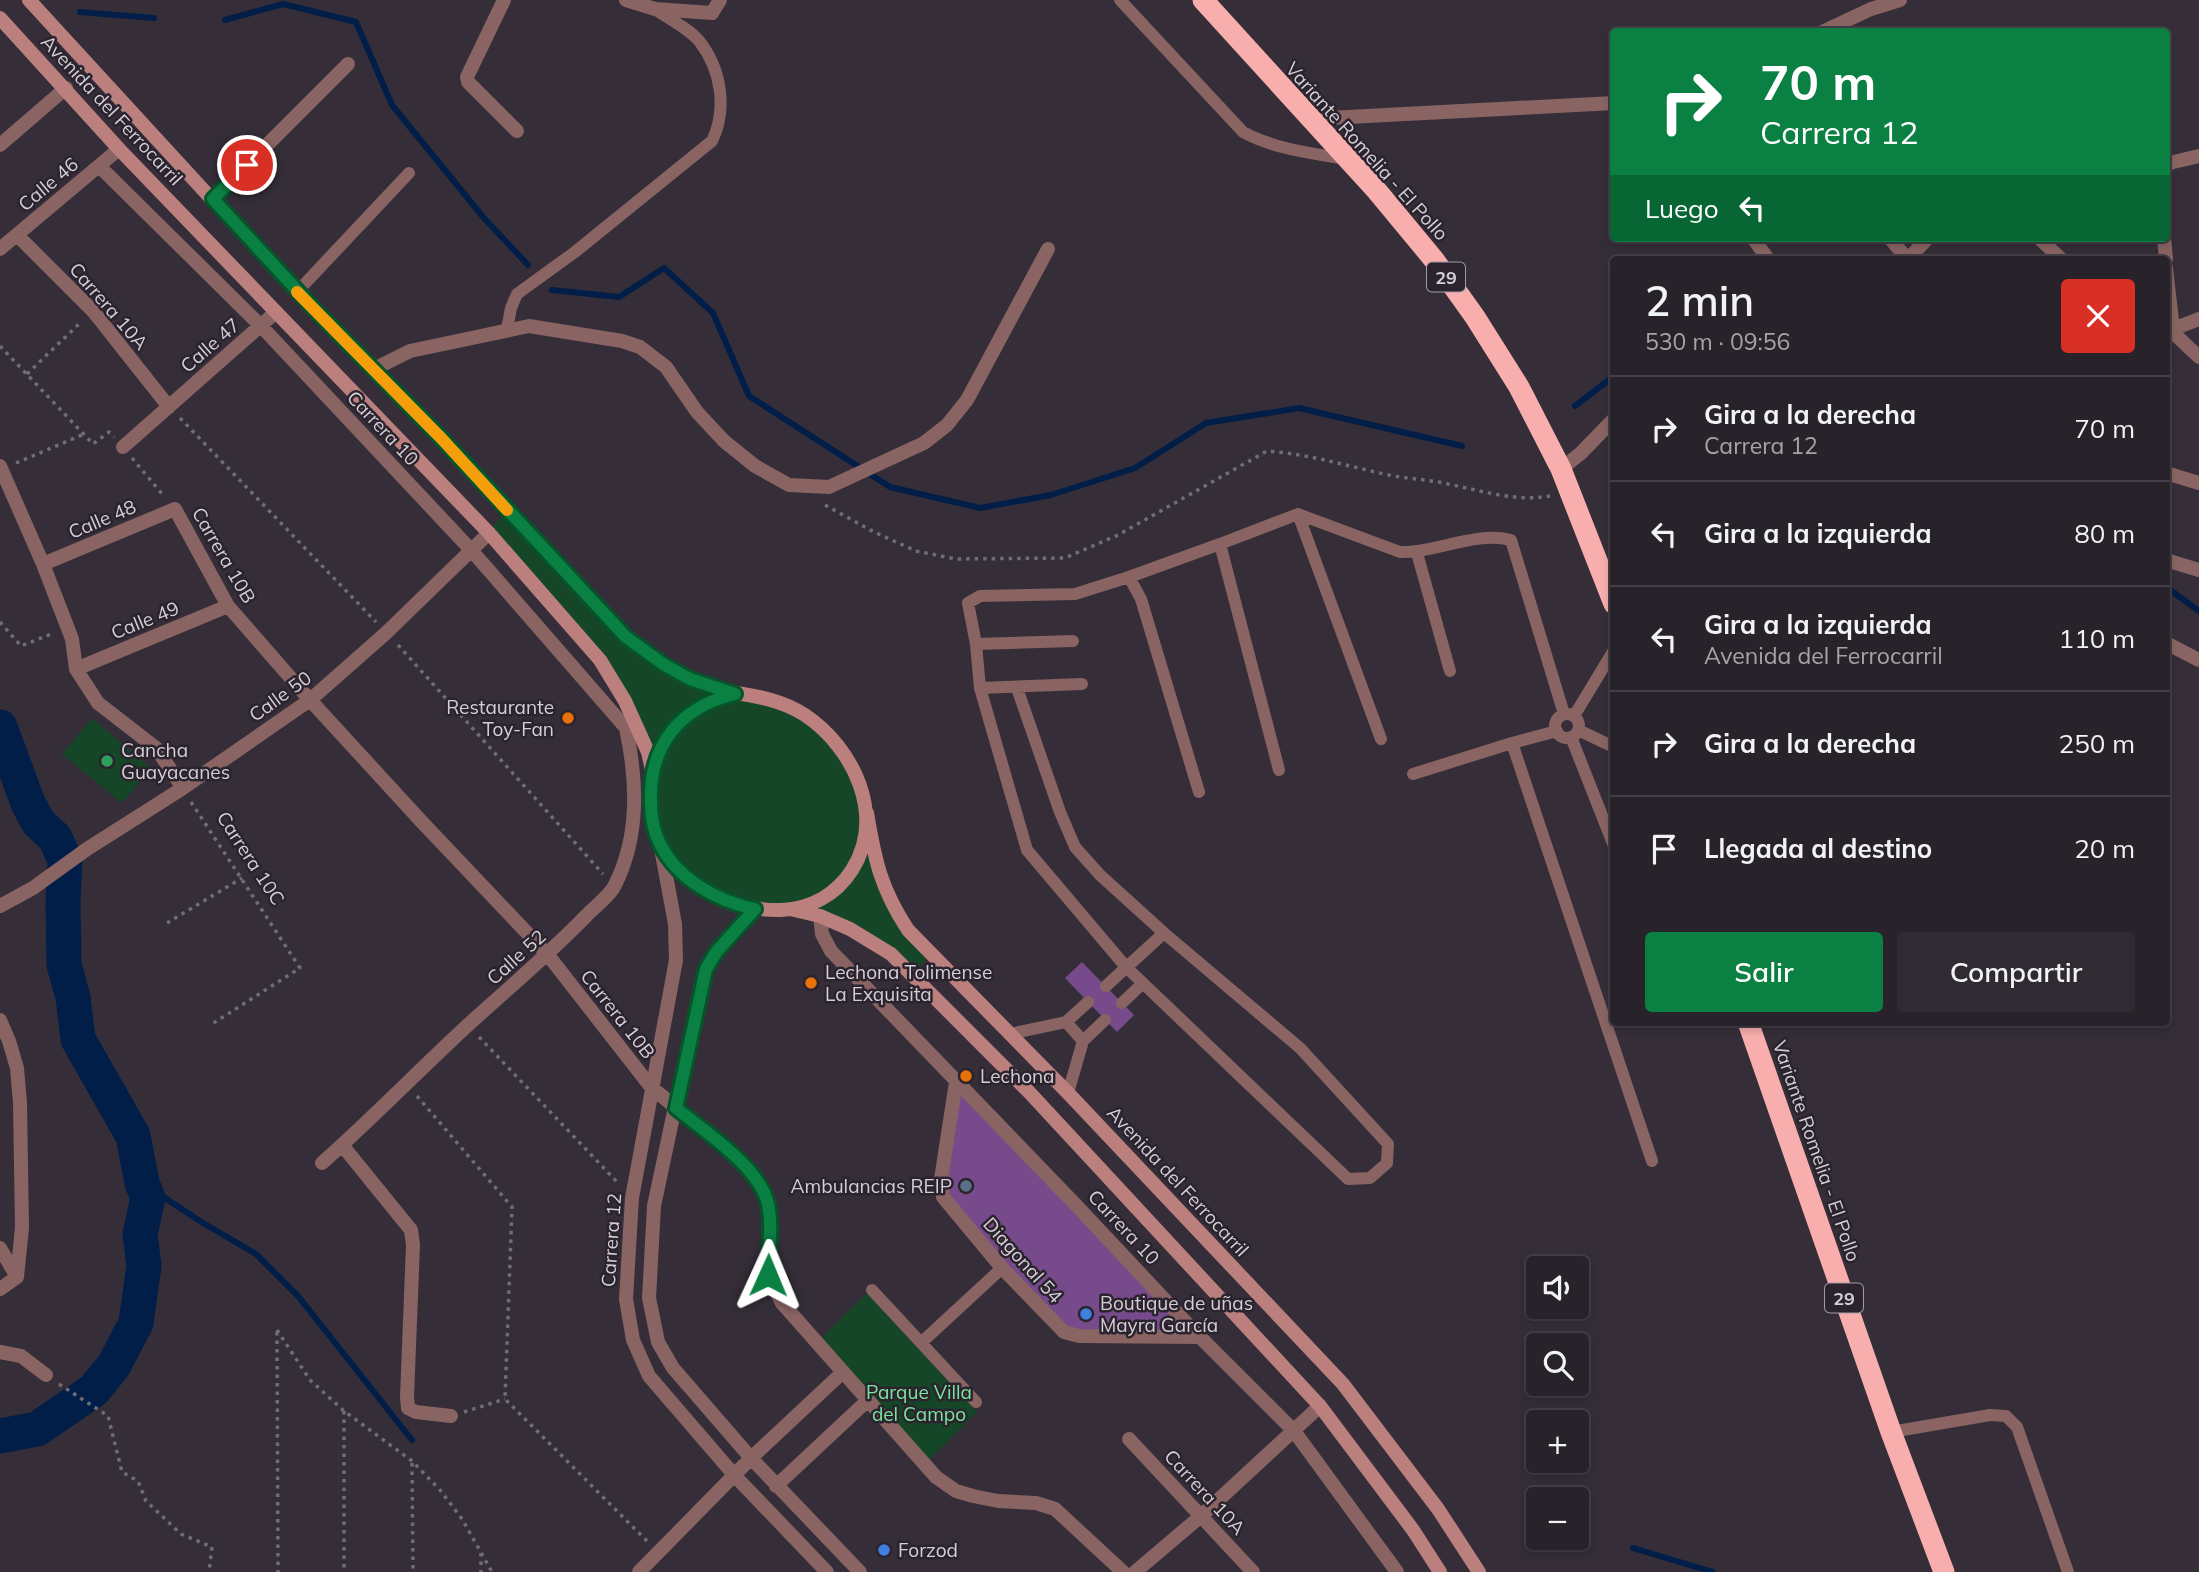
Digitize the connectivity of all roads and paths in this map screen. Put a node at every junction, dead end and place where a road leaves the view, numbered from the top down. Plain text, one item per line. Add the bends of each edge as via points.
1 (504, 0) edge
2 (626, 0) edge
3 (1120, 0) edge
4 (1203, 0) edge
5 (1900, 0) edge
6 (34, 2) edge
7 (716, 7) edge
8 (655, 9) junction
9 (1, 20) edge
10 (1831, 28) edge
11 (348, 64) dead end
12 (66, 88) junction
13 (1610, 103) edge
14 (1310, 119) junction
15 (517, 131) dead end
16 (0, 145) edge
17 (119, 149) junction
18 (2199, 156) edge
19 (1348, 160) junction
20 (2170, 163) edge
21 (99, 166) junction
22 (409, 173) dead end
23 (213, 199) junction
24 (16, 235) junction
25 (1893, 242) edge
26 (1924, 242) edge
27 (2043, 242) edge
28 (0, 249) edge
29 (1048, 249) dead end
30 (1905, 256) edge
31 (1910, 256) edge
32 (2058, 256) edge
33 (297, 292) junction
34 (93, 311) junction
35 (276, 312) junction
36 (2199, 319) edge
37 (261, 326) junction
38 (2170, 327) edge
39 (2170, 328) edge
40 (508, 329) junction
41 (0, 346) edge
42 (2199, 358) edge
43 (372, 370) junction
44 (27, 374) junction
45 (169, 407) junction
46 (1610, 423) edge
47 (82, 435) junction
48 (123, 447) junction
49 (1, 468) edge
50 (1561, 469) junction
51 (2170, 474) edge
52 (2199, 483) edge
53 (789, 485) junction
54 (1542, 497) dead end
55 (175, 509) junction
56 (1298, 514) junction
57 (489, 533) junction
58 (1220, 544) junction
59 (471, 551) junction
60 (1417, 553) junction
61 (2170, 561) edge
62 (43, 564) junction
63 (2199, 570) edge
64 (1129, 577) junction
65 (1610, 594) edge
66 (228, 606) junction
67 (0, 622) edge
68 (67, 627) junction
69 (1073, 640) dead end
70 (976, 644) junction
71 (2170, 645) edge
72 (1610, 656) edge
73 (2199, 660) edge
74 (76, 669) junction
75 (1450, 671) dead end
76 (1082, 684) dead end
77 (980, 688) junction
78 (1017, 688) junction
79 (735, 694) junction
80 (310, 700) junction
81 (1569, 715) junction
82 (626, 728) joint
83 (1557, 731) junction
84 (1574, 734) junction
85 (1381, 739) dead end
86 (1512, 743) junction
87 (1610, 746) edge
88 (652, 770) junction
89 (1279, 770) dead end
90 (1413, 774) dead end
91 (183, 788) junction
92 (1199, 792) dead end
93 (867, 813) junction
94 (1610, 835) edge
95 (660, 843) junction
96 (242, 878) junction
97 (0, 905) edge
98 (755, 909) junction
99 (790, 909) junction
100 (820, 916) junction
101 (167, 923) dead end
102 (1164, 933) junction
103 (548, 955) junction
104 (1126, 967) junction
105 (1143, 983) junction
106 (1106, 986) dead end
107 (1088, 1002) dead end
108 (1122, 1003) dead end
109 (0, 1020) edge
110 (1105, 1020) dead end
111 (1066, 1022) junction
112 (212, 1024) dead end
113 (468, 1026) junction
114 (1749, 1026) edge
115 (1010, 1034) junction
116 (1083, 1041) junction
117 (956, 1082) junction
118 (407, 1084) junction
119 (650, 1087) junction
120 (1068, 1093) junction
121 (676, 1108) junction
122 (342, 1145) junction
123 (1651, 1161) dead end
124 (321, 1163) dead end
125 (632, 1198) junction
126 (0, 1248) edge
127 (1002, 1268) junction
128 (18, 1277) junction
129 (0, 1289) edge
130 (872, 1290) dead end
131 (649, 1298) junction
132 (626, 1299) junction
133 (1199, 1337) junction
134 (922, 1342) junction
135 (0, 1352) edge
136 (843, 1372) junction
137 (46, 1375) joint
138 (505, 1399) junction
139 (868, 1401) junction
140 (975, 1402) dead end
141 (1320, 1406) junction
142 (344, 1411) junction
143 (451, 1416) joint
144 (1294, 1431) junction
145 (1891, 1432) junction
146 (1129, 1438) dead end
147 (751, 1458) junction
148 (412, 1461) junction
149 (735, 1476) junction
150 (776, 1486) junction
151 (1201, 1516) junction
152 (481, 1551) junction
153 (658, 1552) junction
154 (209, 1572) edge
155 (278, 1572) edge
156 (344, 1572) edge
157 (413, 1572) edge
158 (481, 1572) edge
159 (492, 1572) edge
160 (639, 1572) edge
161 (827, 1572) edge
162 (860, 1572) edge
163 (1123, 1572) edge
164 (1135, 1572) edge
165 (1253, 1572) edge
166 (1397, 1572) edge
167 (1440, 1572) edge
168 (1479, 1572) edge
169 (1944, 1572) edge
170 (2068, 1572) edge

1 - 15 street via 467,77
2 - 8 street
3 - 19 lane via 1243,132 1268,144
4 - 14 highway, Variante Romelia - El Pollo / 29
5 - 10 street
6 - 23 main road, Avenida del Ferrocarril
7 - 8 street
8 - 40 lane via 699,40 711,60 718,80 720,124 712,141 517,294
9 - 12 main road, Avenida del Ferrocarril
11 - 23 street
12 - 16 street
12 - 17 main road, Avenida del Ferrocarril
13 - 14 street
14 - 19 highway, Variante Romelia - El Pollo / 29
17 - 21 street, Calle 46
17 - 35 main road, Avenida del Ferrocarril
18 - 20 street
19 - 50 highway, Variante Romelia - El Pollo / 29 via 1475,317 1519,387
21 - 24 street, Calle 46
21 - 37 street, Carrera 10
22 - 33 lane
23 - 33 main road, Avenida del Ferrocarril
24 - 28 street, Calle 46
24 - 34 street, Carrera 10A
25 - 30 street
26 - 31 street
27 - 32 street
29 - 53 street via 967,400 947,425 924,443 829,488
33 - 43 main road, Avenida del Ferrocarril
34 - 44 path
34 - 45 street, Carrera 10A
35 - 37 street, Calle 47
35 - 57 main road, Avenida del Ferrocarril
36 - 38 street
37 - 45 street, Calle 47
37 - 59 street, Carrera 10
39 - 42 street
40 - 43 street via 410,351
40 - 53 street via 529,326 640,347 666,367 696,412 724,441
41 - 44 path
43 - 79 main road, Avenida del Ferrocarril via 626,637 690,679
44 - 47 path
45 - 48 street, Calle 47
46 - 50 street
47 - 48 path via 93,444 109,432
47 - 49 path
48 - 55 path
49 - 62 street
50 - 65 highway, Variante Romelia - El Pollo / 29
51 - 52 street
53 - 54 path via 916,551 956,559 1065,558 1118,535 1267,451 1520,499
55 - 62 street, Calle 48
55 - 66 street, Carrera 10B
56 - 58 lane
56 - 60 lane via 1399,552
56 - 85 lane
57 - 59 street, Calle 50
57 - 88 main road, Avenida del Ferrocarril via 600,660 625,701 649,752
58 - 64 lane
58 - 89 lane
59 - 80 street, Calle 50
59 - 82 street, Carrera 10
60 - 75 lane
60 - 81 lane via 1496,536 1511,540
61 - 63 street
62 - 68 street
64 - 70 lane via 1075,594 980,596 968,603
64 - 92 lane via 1141,599
66 - 74 street, Calle 49
66 - 80 street, Carrera 10B
67 - 68 path via 21,646
68 - 74 street
69 - 70 lane
70 - 77 lane
71 - 73 street
72 - 81 lane
74 - 91 street via 98,703 156,748
76 - 78 lane
77 - 78 lane
77 - 104 lane via 1027,850
78 - 102 lane via 1075,847
79 - 88 main road via 706,703 681,720 663,743
79 - 93 main road via 782,703 823,729 852,767
80 - 91 street, Calle 50
80 - 103 street, Carrera 10B
81 - 83 lane via 1556,721
81 - 84 lane via 1579,725
82 - 103 street, Calle 52 via 635,792 626,857 614,887
83 - 84 lane
83 - 86 lane
84 - 87 lane
84 - 94 lane
86 - 90 lane
86 - 123 lane
88 - 95 main road via 651,807
91 - 96 path, Carrera 10C
91 - 97 street, Calle 50
93 - 99 main road via 864,845 849,875 816,903
93 - 115 main road, Avenida del Ferrocarril via 876,865 894,909 931,955
95 - 98 main road via 700,887
95 - 119 street, Carrera 12 via 675,924 676,960
96 - 101 path
96 - 112 path, Carrera 10C via 300,968
98 - 99 main road
98 - 121 street, Carrera 12 via 706,969
99 - 100 main road
100 - 117 street, Carrera 10 via 831,951
100 - 141 main road via 872,941 912,974 1029,1092
102 - 104 lane
102 - 105 lane via 1300,1048 1388,1144 1387,1163 1370,1178 1348,1179
103 - 113 street, Calle 52
103 - 119 street, Carrera 10B
104 - 105 lane
104 - 106 lane
105 - 108 lane
107 - 111 lane
109 - 128 street via 17,1068 20,1103
110 - 116 lane
111 - 115 lane
111 - 116 lane
113 - 118 street, Calle 52
113 - 125 path
114 - 145 highway, Variante Romelia - El Pollo / 29
115 - 120 main road, Avenida del Ferrocarril
116 - 120 lane
117 - 127 street, Diagonal 54 via 941,1179 943,1198
117 - 133 street, Carrera 10
118 - 122 street, Calle 52
118 - 138 path via 512,1207
119 - 121 street, Carrera 10B
119 - 125 street, Carrera 12
120 - 168 main road, Avenida del Ferrocarril via 1343,1384
121 - 131 street, Carrera 12 via 654,1206
121 - 136 street, Carrera 10B via 742,1162 759,1185 768,1203 768,1275 773,1288
122 - 124 street, Calle 52
122 - 143 street via 411,1230 408,1408
125 - 132 street, Carrera 12
126 - 128 street
127 - 133 street, Diagonal 54 via 1064,1332
127 - 134 lane
128 - 129 street
130 - 134 lane
131 - 132 street
131 - 147 street, Carrera 12 via 658,1342 673,1368
132 - 149 street, Carrera 12 via 633,1340 649,1376
133 - 144 street, Carrera 10
134 - 140 lane
135 - 137 street via 20,1356
136 - 139 street, Carrera 10B
136 - 147 street
137 - 154 path via 108,1416 122,1472 138,1481 146,1501 181,1534 212,1547
138 - 143 path
138 - 153 path
139 - 150 street
139 - 163 street, Carrera 10B via 936,1477 956,1492 1055,1509
141 - 144 street
141 - 167 main road
142 - 148 path
142 - 155 path via 310,1380 277,1330
142 - 156 path
144 - 151 street
144 - 166 street, Carrera 10
145 - 169 highway, Variante Romelia - El Pollo / 29
145 - 170 lane via 2006,1416 2017,1427
146 - 151 street, Carrera 10A
147 - 149 street
147 - 150 street, Carrera 12
148 - 152 path via 462,1519
148 - 157 path
149 - 153 street
149 - 161 street, Carrera 12
150 - 162 street, Carrera 12
151 - 164 street
151 - 165 street, Carrera 10A
152 - 158 path
152 - 159 path
153 - 160 street

